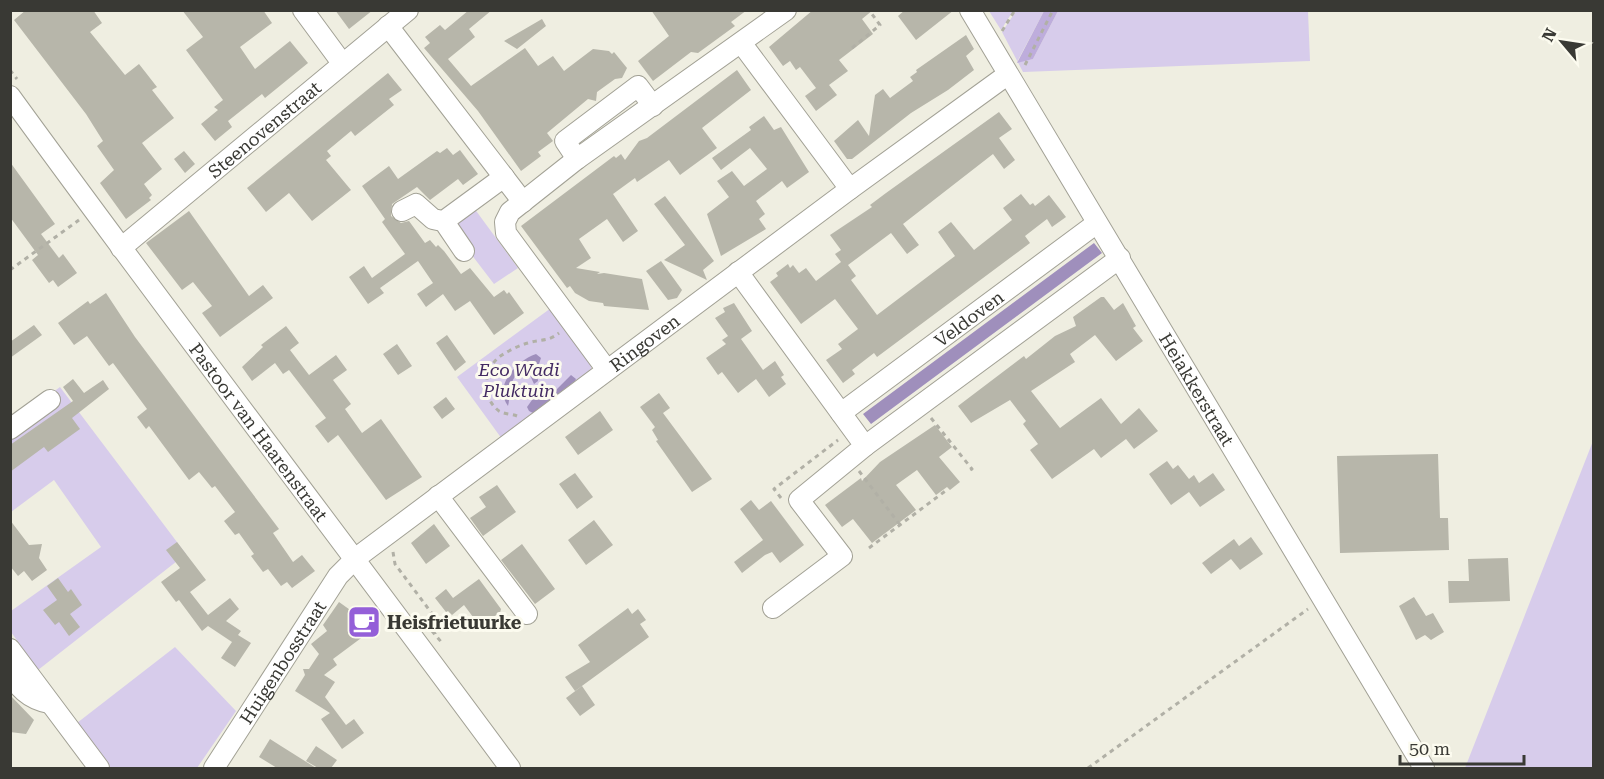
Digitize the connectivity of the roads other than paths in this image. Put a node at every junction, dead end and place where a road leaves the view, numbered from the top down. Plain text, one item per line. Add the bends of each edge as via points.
1 (303, 10) edge
2 (408, 10) edge
3 (786, 10) edge
4 (970, 10) edge
5 (388, 26) junction
6 (741, 44) junction
7 (342, 63) junction
8 (1007, 75) junction
9 (10, 96) edge
10 (504, 177) junction
11 (850, 189) junction
12 (523, 202) junction
13 (402, 210) dead end
14 (447, 222) junction
15 (1097, 223) junction
16 (112, 246) junction
17 (464, 251) dead end
18 (1120, 258) junction
19 (738, 272) junction
20 (607, 370) junction
21 (50, 400) dead end
22 (841, 413) junction
23 (10, 429) edge
24 (865, 446) junction
25 (438, 496) junction
26 (356, 558) junction
27 (773, 608) dead end
28 (527, 615) dead end
29 (11, 650) edge
30 (10, 670) edge
31 (51, 704) junction
32 (99, 768) edge
33 (214, 768) edge
34 (510, 768) edge
35 (1424, 768) edge

1 - 7 street
2 - 5 street, Steenovenstraat
3 - 6 street, Ringoven
4 - 8 street, Heiakkerstraat
5 - 7 street, Steenovenstraat
5 - 10 street
6 - 11 street
6 - 12 street, Ringoven via 577,159
7 - 16 street, Steenovenstraat
8 - 11 street, Ringoven
8 - 15 street, Heiakkerstraat
9 - 16 street, Pastoor van Haarenstraat
10 - 12 street
10 - 14 street
11 - 19 street, Ringoven
12 - 20 street, Ringoven via 510,212 505,222 506,233
13 - 14 street via 416,204 433,219
14 - 17 street
15 - 18 street, Heiakkerstraat
15 - 22 street, Veldoven
16 - 26 street, Pastoor van Haarenstraat
18 - 24 street
18 - 35 street, Heiakkerstraat
19 - 20 street, Ringoven
19 - 22 street
20 - 25 street, Huigenbosstraat
21 - 23 street
22 - 24 street
24 - 27 street via 799,500 842,556
25 - 26 street, Huigenbosstraat
25 - 28 street
26 - 33 street, Huigenbosstraat via 339,576
26 - 34 street, Pastoor van Haarenstraat
29 - 31 street
30 - 31 street via 30,696
31 - 32 street

